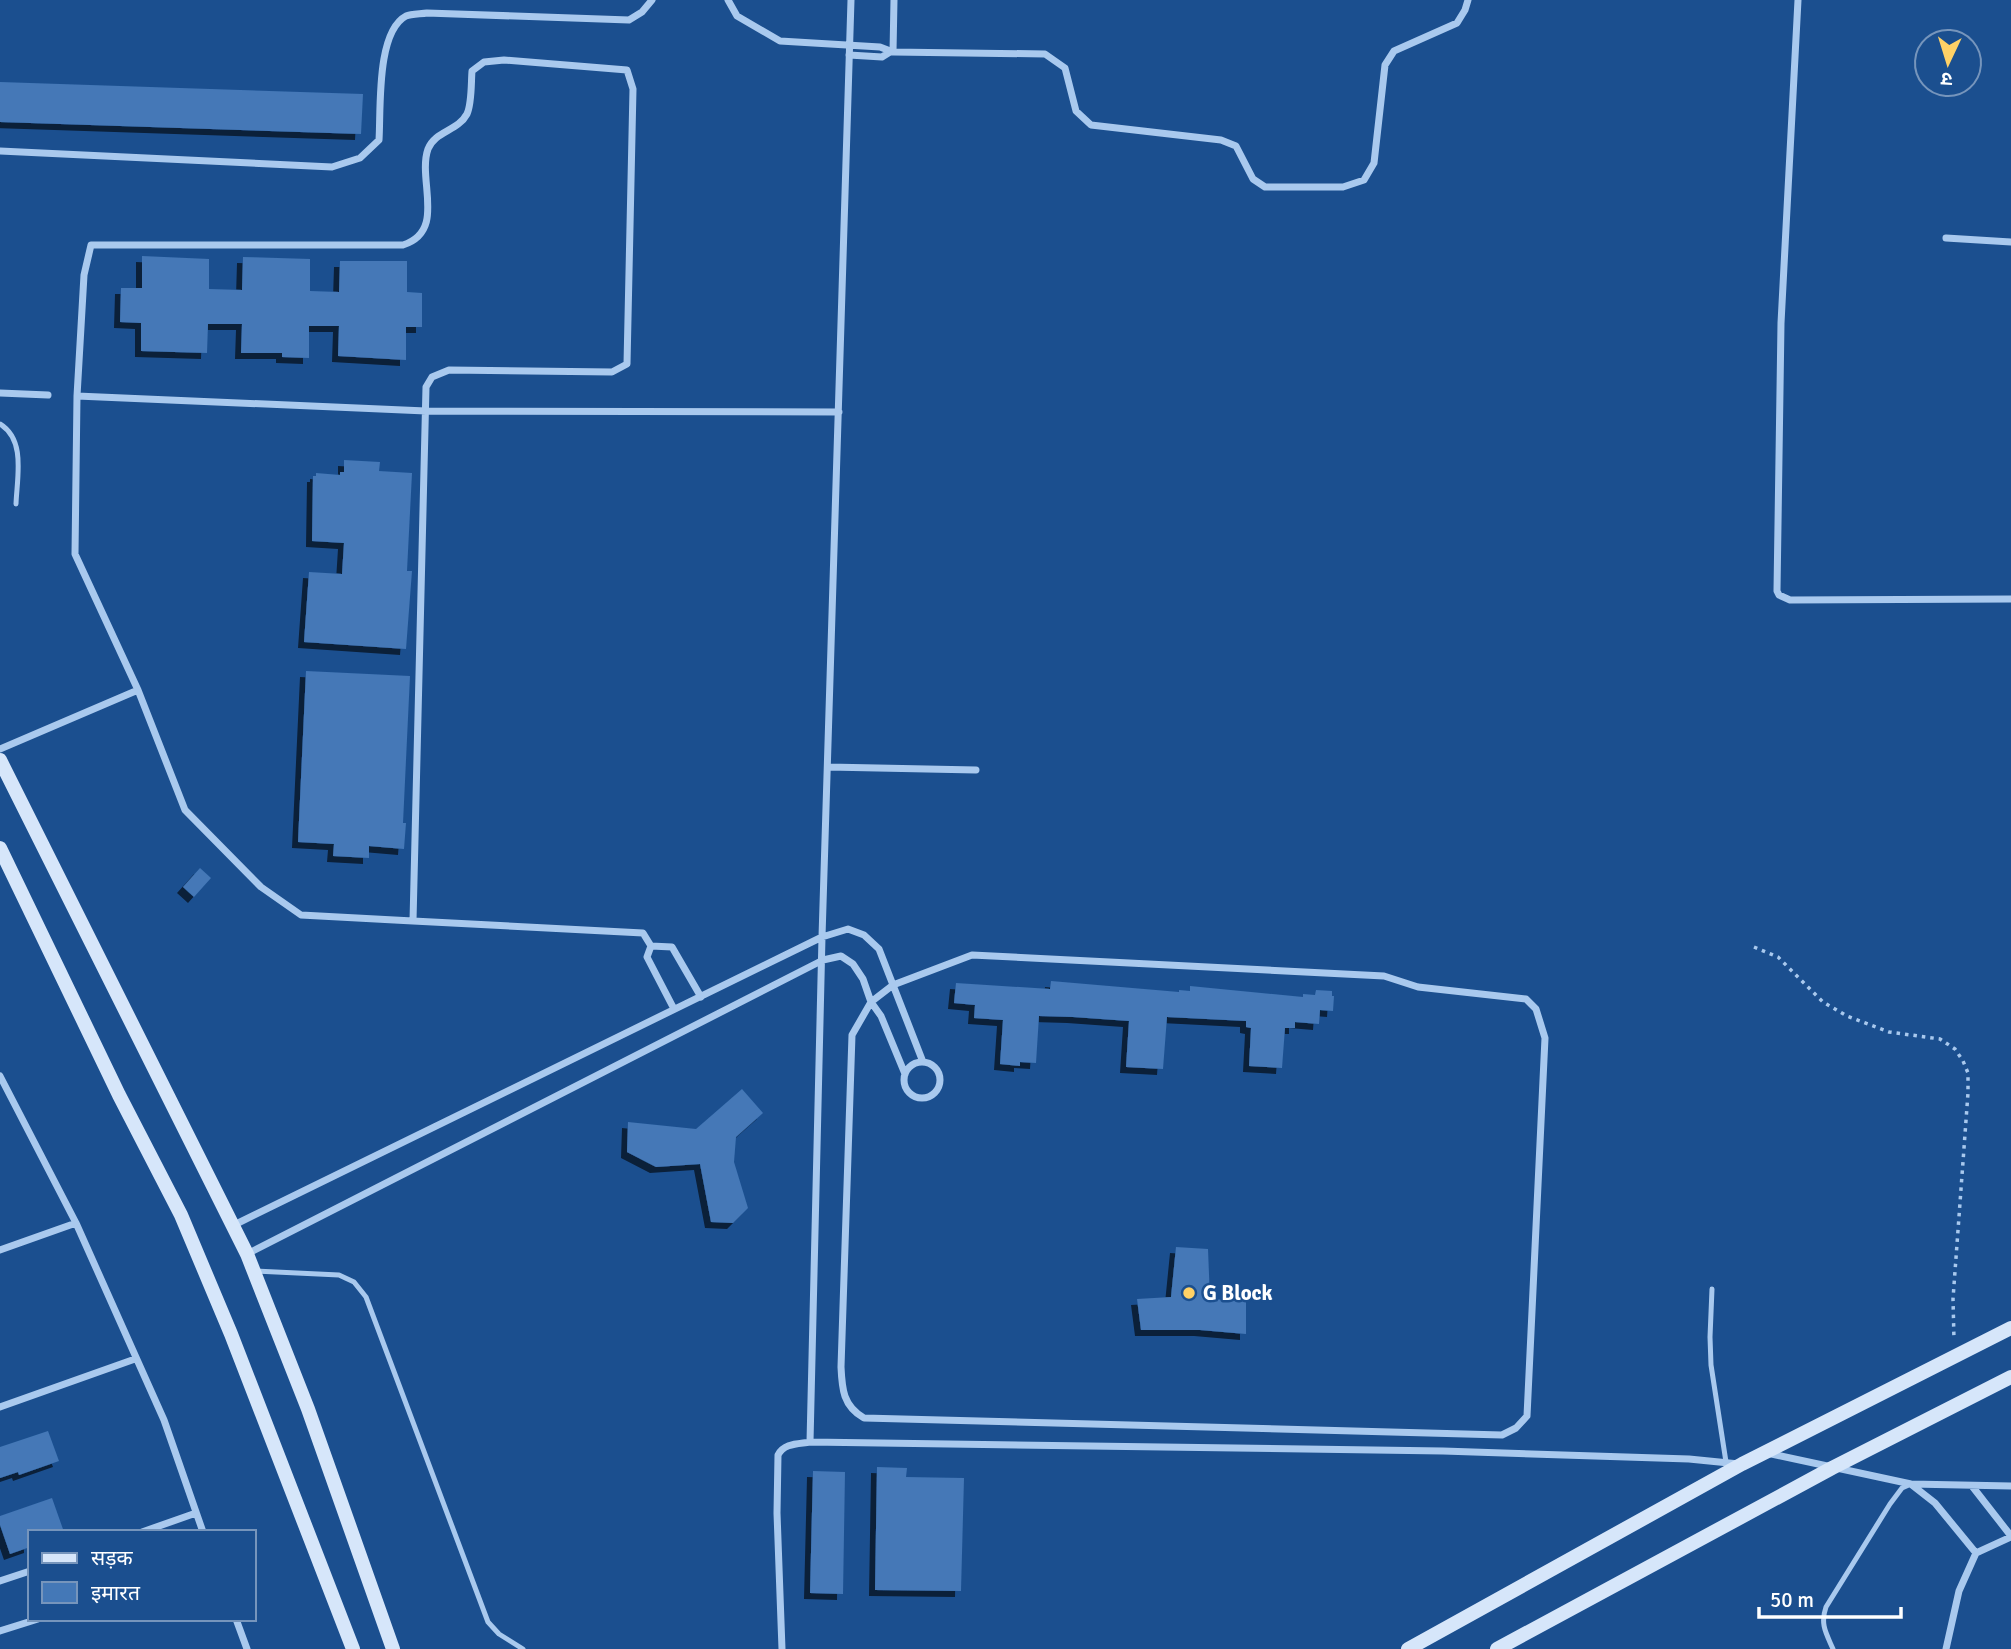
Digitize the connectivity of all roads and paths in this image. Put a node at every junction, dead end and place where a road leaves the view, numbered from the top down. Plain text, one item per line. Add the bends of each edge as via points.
1 (652, 0) edge
2 (728, 0) edge
3 (851, 0) edge
4 (894, 0) edge
5 (1468, 0) edge
6 (1798, 0) edge
7 (849, 46) junction
8 (891, 52) junction
9 (849, 55) junction
10 (0, 151) edge
11 (1946, 238) dead end
12 (2011, 242) edge
13 (0, 393) edge
14 (48, 395) dead end
15 (77, 396) junction
16 (426, 411) junction
17 (839, 412) junction
18 (0, 424) edge
19 (16, 504) dead end
20 (2011, 599) edge
21 (138, 691) junction
22 (0, 749) edge
23 (0, 760) edge
24 (828, 767) junction
25 (976, 770) dead end
26 (0, 849) edge
27 (413, 921) junction
28 (822, 937) junction
29 (651, 946) junction
30 (1754, 947) dead end
31 (823, 960) junction
32 (894, 985) junction
33 (701, 997) junction
34 (871, 1002) junction
35 (674, 1009) junction
36 (923, 1062) junction
37 (905, 1074) junction
38 (0, 1076) edge
39 (4, 1093) edge
40 (76, 1223) junction
41 (234, 1225) junction
42 (0, 1250) edge
43 (247, 1254) junction
44 (254, 1271) junction
45 (1712, 1289) dead end
46 (2011, 1328) edge
47 (1955, 1357) junction
48 (135, 1359) junction
49 (2011, 1377) edge
50 (0, 1407) edge
51 (810, 1442) junction
52 (1766, 1453) junction
53 (1726, 1462) junction
54 (1742, 1464) junction
55 (1832, 1468) junction
56 (1911, 1484) junction
57 (1972, 1486) junction
58 (2011, 1486) edge
59 (196, 1513) junction
60 (148, 1530) edge
61 (202, 1530) edge
62 (2011, 1537) edge
63 (1976, 1553) junction
64 (28, 1572) edge
65 (0, 1581) edge
66 (32, 1621) edge
67 (237, 1621) edge
68 (0, 1632) edge
69 (247, 1649) edge
70 (353, 1649) edge
71 (393, 1649) edge
72 (523, 1649) edge
73 (782, 1649) edge
74 (1408, 1649) edge
75 (1497, 1649) edge
76 (1833, 1649) edge
77 (1946, 1649) edge

1 - 10 street via 629,20 406,16 392,29 384,52 379,140 360,158 332,167
2 - 7 street via 737,16 780,41
3 - 7 street
4 - 8 street
5 - 8 street via 1457,23 1394,51 1385,65 1374,163 1364,180 1343,187 1265,187 1253,179 1236,146 1221,140 1091,125 1076,111 1065,68 1045,54
6 - 20 street via 1781,323 1777,591 1790,600
7 - 8 street
7 - 9 street
8 - 9 street via 882,57
9 - 17 street
11 - 12 street
13 - 14 street
15 - 16 street
15 - 16 street via 83,275 91,245 416,241 427,225 427,151 434,139 454,128 467,113 472,71 484,62 504,60 628,70 633,89 627,364 612,372 449,370 432,377 426,387
15 - 21 street via 75,554
16 - 17 street
16 - 27 street
17 - 24 street
18 - 19 lane via 13,434 18,448
21 - 22 street
21 - 27 street via 185,810 261,887 301,915
23 - 41 street
24 - 25 street
24 - 28 street
26 - 70 street via 181,1215
27 - 29 street via 643,933
28 - 31 street
28 - 32 street via 848,929 864,935 879,949
28 - 33 street
29 - 33 street via 672,947
29 - 35 street via 647,957
30 - 47 path via 1778,957 1823,1002 1847,1016 1889,1032 1940,1039 1964,1061 1968,1093 1953,1299
31 - 34 street via 841,956 853,964
31 - 43 street
31 - 51 street
32 - 34 street
32 - 34 street via 972,955 1384,976 1418,987 1526,999 1536,1009 1545,1038 1527,1416 1502,1435 864,1418 848,1404 841,1367 852,1035
32 - 36 street
33 - 35 street
34 - 37 street
35 - 41 street
36 - 37 street via 912,1065
36 - 37 street via 934,1067 940,1077 938,1089 929,1097 912,1095 905,1086
38 - 39 street
39 - 40 street
40 - 42 street
40 - 48 street
41 - 43 street
43 - 44 street
44 - 71 street
44 - 72 lane via 339,1275 354,1282 366,1297 488,1622
45 - 53 lane via 1711,1365
46 - 47 street
47 - 52 street
48 - 50 street
48 - 59 street via 164,1420
49 - 55 street
51 - 53 street via 1443,1451
51 - 73 street via 787,1446 778,1455
52 - 54 street
52 - 55 street
53 - 54 street
54 - 74 street
55 - 56 street
55 - 75 street
56 - 57 street
56 - 63 street via 1935,1503
56 - 76 lane via 1890,1504 1826,1607 1823,1629
57 - 58 street
57 - 62 street
59 - 60 street
59 - 61 street
62 - 63 street
63 - 77 street via 1959,1591
64 - 65 street
66 - 68 street
67 - 69 street

